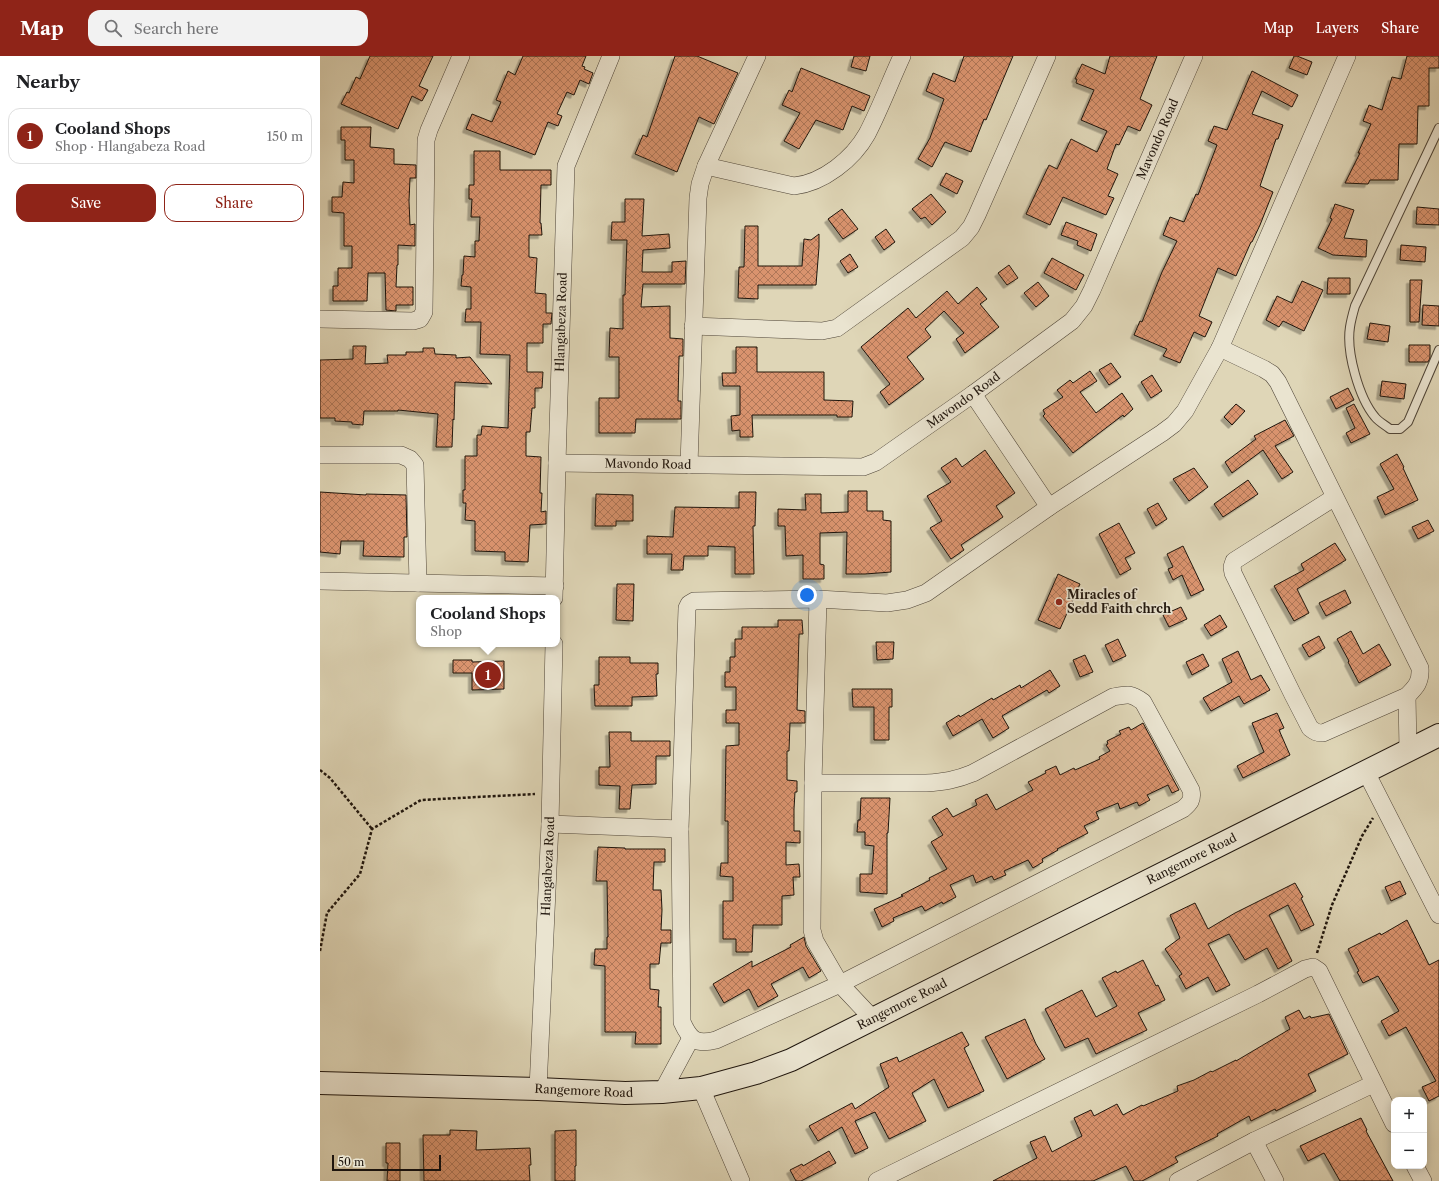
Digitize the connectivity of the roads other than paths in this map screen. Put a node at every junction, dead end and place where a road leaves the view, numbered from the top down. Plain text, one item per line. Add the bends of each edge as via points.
1 (461, 56) edge
2 (611, 56) edge
3 (757, 56) edge
4 (902, 56) edge
5 (1048, 56) edge
6 (1194, 56) edge
7 (1347, 56) edge
8 (1439, 128) edge
9 (706, 166) junction
10 (320, 319) edge
11 (693, 326) junction
12 (1220, 348) junction
13 (1439, 350) edge
14 (973, 394) junction
15 (320, 455) edge
16 (557, 463) junction
17 (689, 465) junction
18 (1335, 497) junction
19 (1049, 507) junction
20 (320, 581) edge
21 (418, 583) junction
22 (554, 592) edge
23 (818, 599) junction
24 (554, 647) edge
25 (1407, 696) junction
26 (1439, 735) edge
27 (1408, 750) junction
28 (1366, 772) junction
29 (813, 783) junction
30 (550, 824) junction
31 (680, 829) junction
32 (1437, 905) edge
33 (840, 984) junction
34 (873, 1019) junction
35 (691, 1038) junction
36 (320, 1083) edge
37 (1373, 1084) junction
38 (701, 1088) junction
39 (538, 1089) junction
40 (662, 1092) junction
41 (1391, 1118) edge
42 (1254, 1141) junction
43 (1417, 1169) edge
44 (888, 1178) edge
45 (741, 1181) edge
46 (1178, 1181) edge
47 (1275, 1181) edge
48 (1423, 1181) edge

1 - 10 street via 426,140 424,312 420,319 413,321
2 - 16 street, Hlangabeza Road via 566,166
3 - 9 street
4 - 9 street via 866,135 848,158 835,169 804,185 794,186
5 - 11 street via 978,215 962,238 837,328 822,331
6 - 14 street, Mavondo Road via 1084,306 1072,321
7 - 12 street
8 - 13 lane via 1355,306 1350,327 1349,349 1353,370 1368,406 1376,418 1390,429 1400,429 1408,422
9 - 11 street via 698,198
11 - 17 street
12 - 18 street via 1272,374
12 - 19 street via 1186,411 1174,424
14 - 17 street, Mavondo Road via 876,462 863,467
14 - 19 street
15 - 21 street via 401,455 415,465
16 - 17 street, Mavondo Road
16 - 22 street, Hlangabeza Road
18 - 25 street via 1420,668 1419,681
18 - 25 street via 1234,561 1233,573 1293,696 1314,732 1323,733
19 - 23 street via 926,593 907,600 887,603
20 - 21 street
21 - 22 street
23 - 29 street
23 - 31 street via 694,600 689,604
24 - 30 street, Hlangabeza Road
25 - 27 street
26 - 27 street, Rangemore Road
27 - 28 street, Rangemore Road
28 - 32 street
28 - 34 street, Rangemore Road
29 - 33 street via 812,930 815,941
29 - 33 street via 926,784 955,780 973,773 1113,697 1127,694 1143,702 1192,796 1190,803 1183,809
30 - 31 street
30 - 39 street, Hlangabeza Road
31 - 35 street via 682,1022
33 - 34 street
33 - 35 street via 716,1040 705,1043
34 - 38 street, Rangemore Road via 791,1060 756,1073
35 - 40 street
36 - 39 street, Rangemore Road
37 - 41 street
37 - 42 street
37 - 44 street via 1319,972 1313,967
38 - 40 street, Rangemore Road
38 - 45 street
39 - 40 street, Rangemore Road
42 - 46 street
42 - 47 street
43 - 48 street

